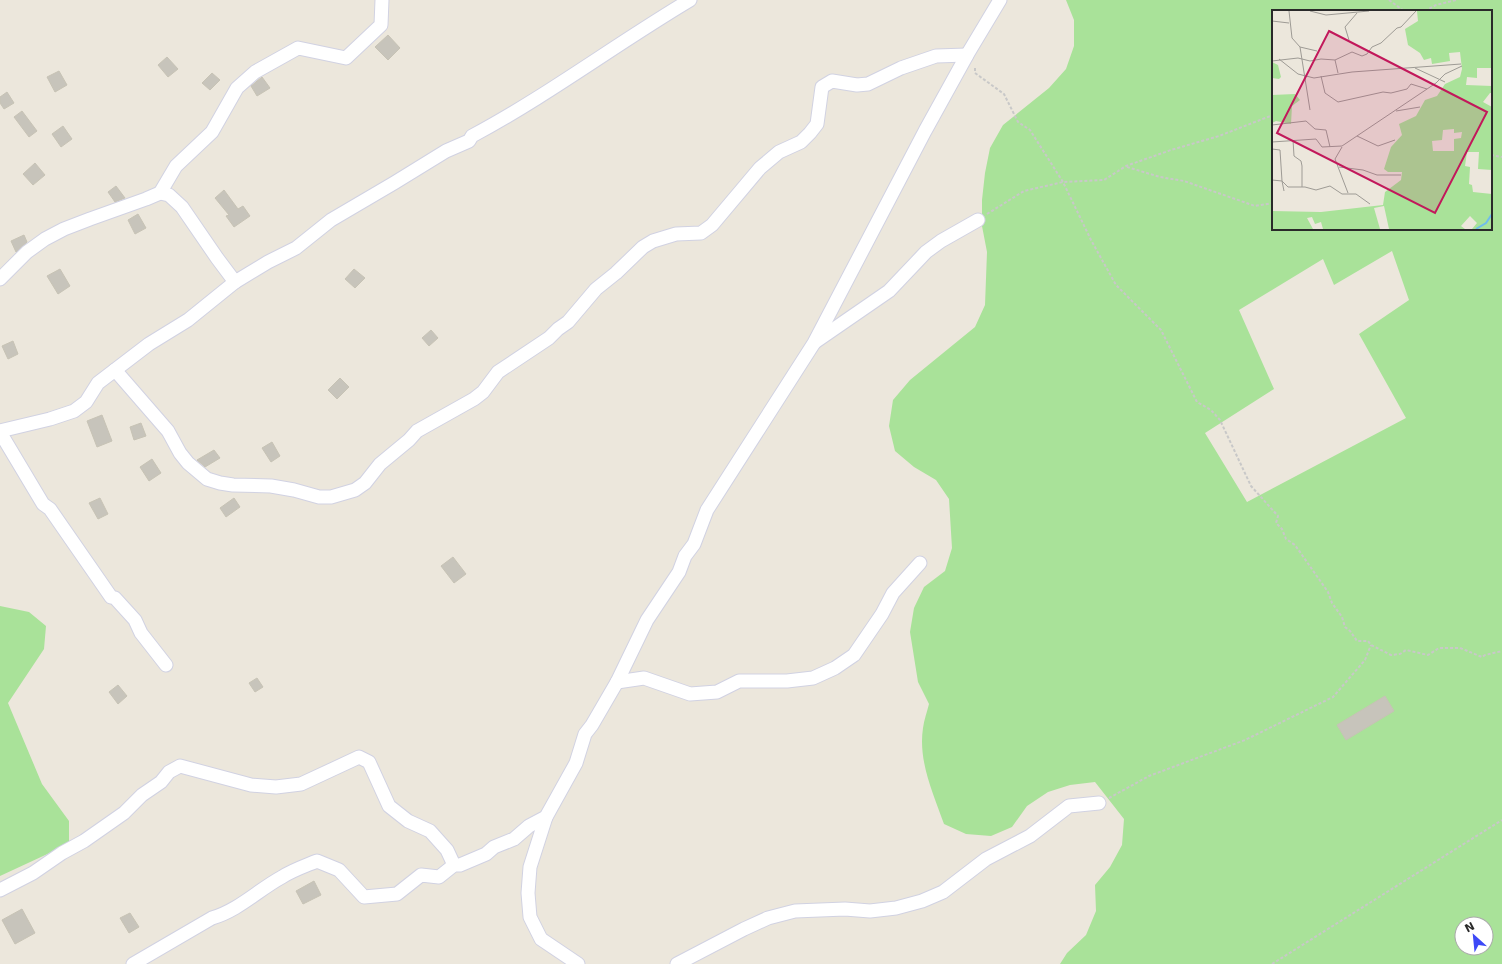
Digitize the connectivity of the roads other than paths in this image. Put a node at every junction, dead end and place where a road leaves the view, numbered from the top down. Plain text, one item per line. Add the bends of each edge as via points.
1 (382, 0) edge
2 (690, 0) edge
3 (1000, 0) edge
4 (967, 55) junction
5 (160, 193) junction
6 (978, 220) road end
7 (0, 279) edge
8 (235, 282) junction
9 (814, 343) junction
10 (115, 370) junction
11 (0, 431) edge
12 (920, 563) dead end
13 (166, 664) dead end
14 (617, 682) junction
15 (1099, 803) road end
16 (546, 817) junction
17 (454, 865) junction
18 (0, 890) edge
19 (152, 958) edge
20 (133, 964) edge
21 (578, 964) edge
22 (677, 964) edge

1 - 5 street via 381,25 346,58 298,48 255,72 237,88 212,132 176,166
2 - 8 street via 503,120 331,220 296,248
3 - 4 street
4 - 9 street
4 - 10 street via 936,56 868,84 832,81 822,87 817,124 810,133 801,142 779,152 760,168 712,225 701,234 676,234 643,247 596,289 568,322 549,338 498,372 483,392 474,399 417,431 380,464 365,483 344,495 319,497 271,486 233,485 207,479 188,463 168,431
5 - 7 street via 64,229 45,239 27,252
5 - 8 street via 169,195 182,207
6 - 9 street via 926,252 889,291
8 - 10 street via 188,320 149,344
9 - 14 street via 707,510 694,544 647,620
10 - 11 street via 98,383 86,402 74,411
11 - 13 street via 43,504 50,509 111,597 115,598 135,620 141,633
12 - 14 street via 893,593 854,655 835,668 813,678 739,681 717,692 690,694 644,678
14 - 16 street via 585,734 576,763
15 - 22 street via 1069,806 1030,836 986,859 943,892 922,901 870,911 795,911 744,928
16 - 17 street via 486,854
16 - 21 street via 530,867 530,917 541,939
17 - 18 street via 447,850 430,831 408,822 389,806 369,762 359,757 301,784 276,788 251,785 180,766 169,772 161,782 142,795 124,813 84,841
17 - 19 street via 439,877 421,875 397,894 364,897 340,870 317,861 282,876 248,900 212,918
19 - 20 street

